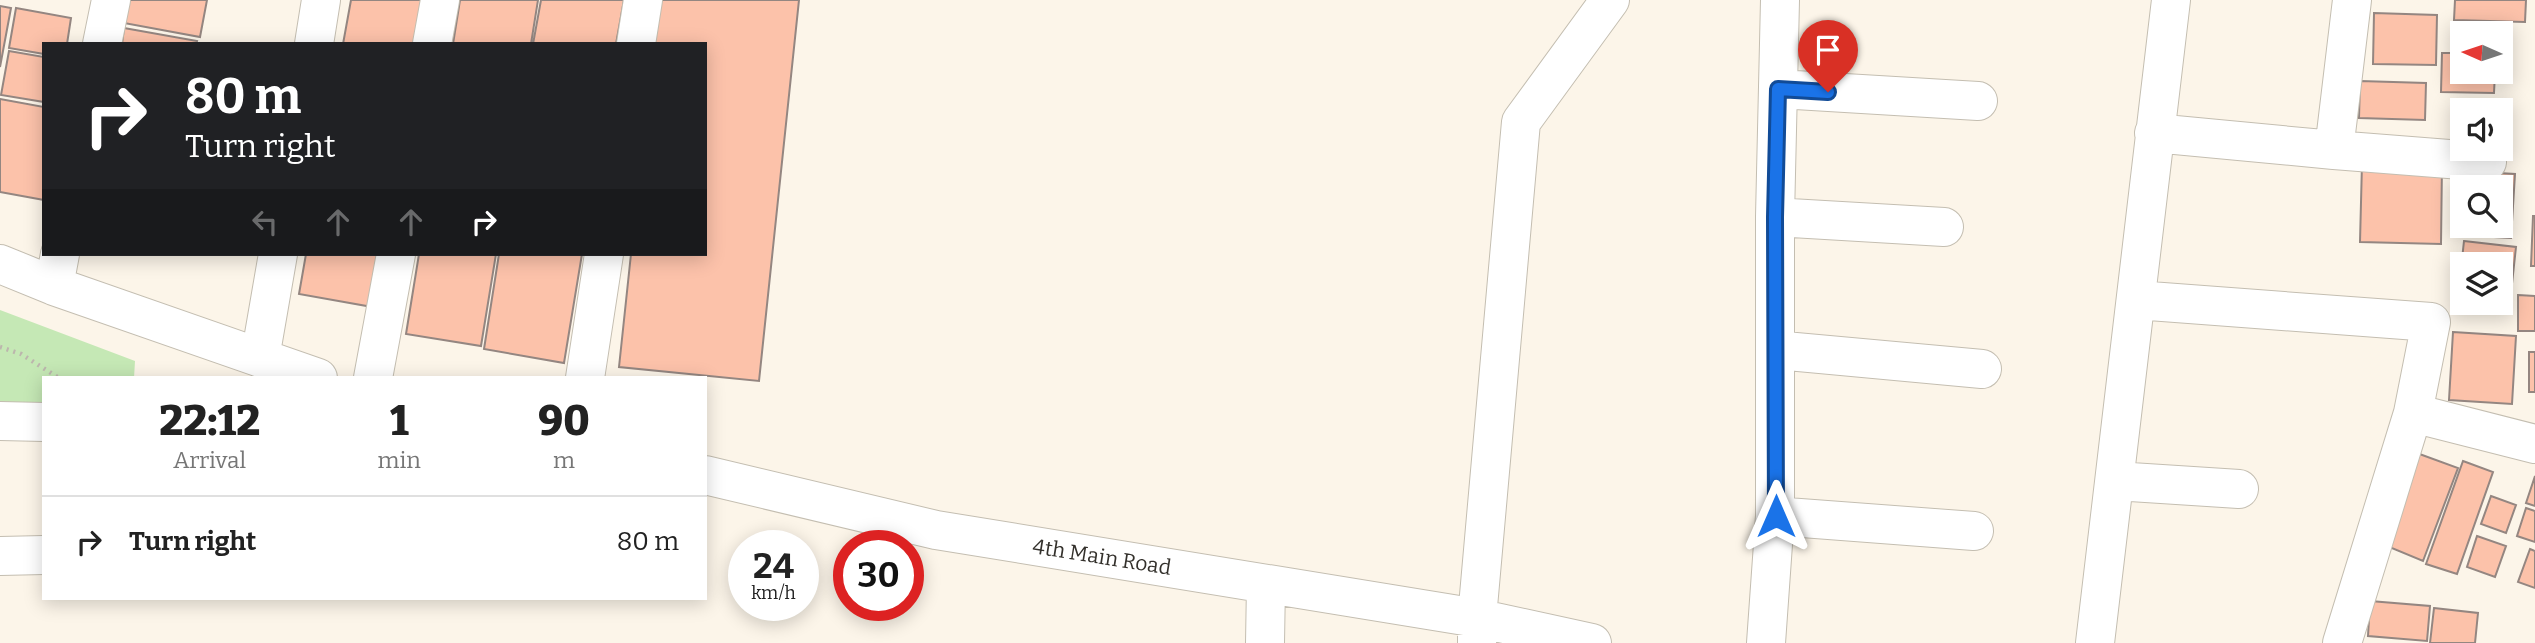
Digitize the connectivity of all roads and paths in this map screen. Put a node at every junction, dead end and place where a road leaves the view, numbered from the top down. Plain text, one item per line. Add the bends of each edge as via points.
1 (111, 0) edge
2 (321, 0) edge
3 (440, 0) edge
4 (643, 0) edge
5 (1610, 0) edge
6 (1780, 0) edge
7 (2171, 0) edge
8 (2352, 0) edge
9 (102, 42) edge
10 (314, 42) edge
11 (432, 42) edge
12 (636, 42) edge
13 (1778, 89) junction
14 (1978, 101) dead end
15 (2154, 133) junction
16 (2334, 150) junction
17 (2487, 162) dead end
18 (1775, 217) junction
19 (1944, 227) dead end
20 (278, 256) edge
21 (396, 256) edge
22 (604, 256) edge
23 (0, 264) edge
24 (57, 270) edge
25 (2136, 300) junction
26 (0, 347) edge
27 (1776, 350) junction
28 (260, 358) junction
29 (1982, 369) dead end
30 (56, 376) edge
31 (312, 376) edge
32 (373, 376) edge
33 (585, 376) edge
34 (2413, 413) junction
35 (0, 421) edge
36 (42, 422) edge
37 (2535, 444) edge
38 (707, 475) edge
39 (2115, 481) junction
40 (2239, 489) dead end
41 (1776, 516) junction
42 (1974, 531) dead end
43 (42, 555) edge
44 (0, 556) edge
45 (1266, 583) junction
46 (1477, 630) edge
47 (1265, 643) edge
48 (1592, 643) edge
49 (1766, 643) edge
50 (2095, 643) edge
51 (2342, 643) edge

1 - 9 street
2 - 10 street
3 - 11 street
4 - 12 street
5 - 46 street via 1521,122
6 - 13 street
7 - 15 street
8 - 16 street
13 - 14 street
13 - 18 street
15 - 16 street
15 - 25 street
16 - 17 street
18 - 19 street
18 - 27 street
20 - 28 street
21 - 32 street
22 - 33 street
23 - 24 street
24 - 28 street
25 - 34 street via 2431,322
25 - 39 street
26 - 30 path
27 - 29 street
27 - 41 street
28 - 31 street
34 - 37 street
34 - 51 street
35 - 36 street
38 - 45 street, 4th Main Road via 936,530
39 - 40 street
39 - 50 street
41 - 42 street
41 - 49 street
43 - 44 street
45 - 46 street, 4th Main Road
45 - 47 street
46 - 48 street, 4th Main Road

